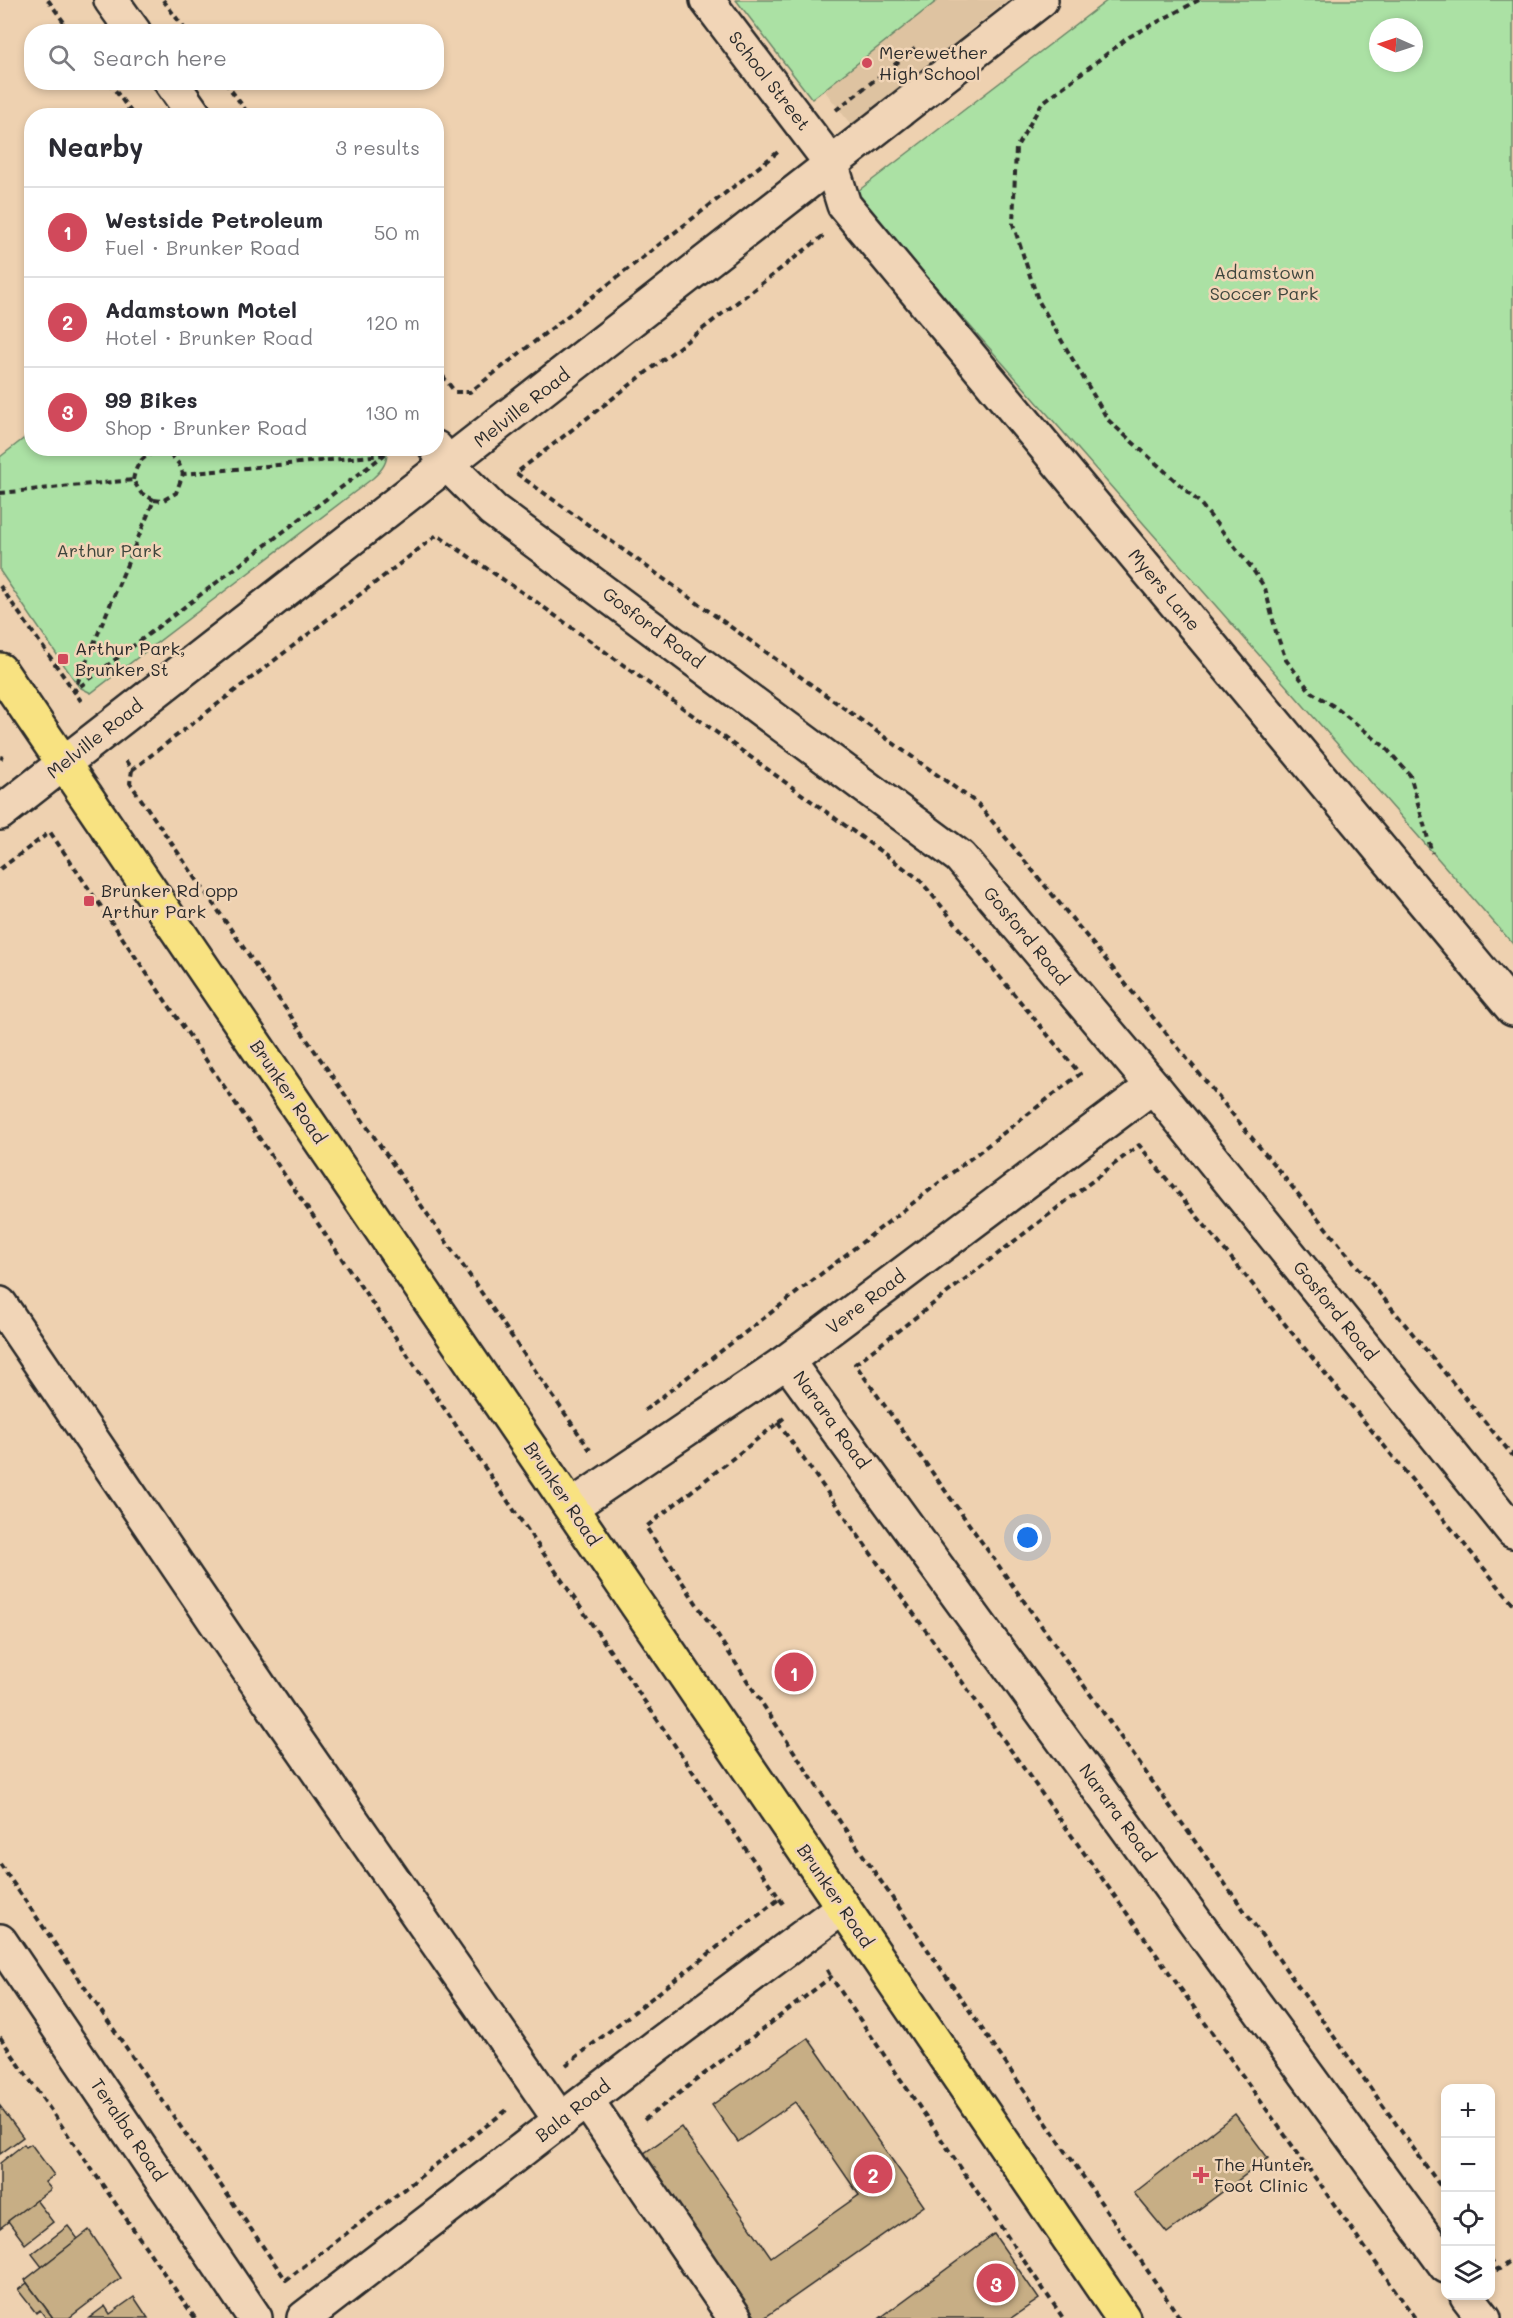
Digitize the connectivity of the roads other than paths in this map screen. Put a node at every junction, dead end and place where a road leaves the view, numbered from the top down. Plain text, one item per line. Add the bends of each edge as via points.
1 (111, 0) edge
2 (707, 0) edge
3 (1041, 0) edge
4 (128, 24) edge
5 (177, 90) edge
6 (189, 108) edge
7 (831, 163) junction
8 (444, 455) edge
9 (442, 457) edge
10 (0, 670) edge
11 (63, 762) junction
12 (0, 813) edge
13 (1513, 1009) edge
14 (1153, 1086) junction
15 (0, 1304) edge
16 (787, 1361) junction
17 (571, 1507) junction
18 (1513, 1531) edge
19 (843, 1907) junction
20 (0, 1941) edge
21 (587, 2101) junction
22 (561, 2121) junction
23 (1441, 2259) edge
24 (1471, 2300) edge
25 (255, 2318) edge
26 (304, 2318) edge
27 (735, 2318) edge
28 (1123, 2318) edge
29 (1484, 2318) edge

1 - 4 street
2 - 7 street, School Street
3 - 7 street, Melville Road
5 - 6 street
7 - 8 street, Melville Road
7 - 13 street, Myers Lane via 844,205 851,214
9 - 11 street, Melville Road
9 - 14 street, Gosford Road via 493,510 960,857
10 - 11 main road, Brunker Road
11 - 12 street, Melville Road
11 - 17 main road, Brunker Road
14 - 16 street, Vere Road
14 - 18 street, Gosford Road
15 - 22 street
16 - 17 street, Vere Road
16 - 23 street, Narara Road
17 - 19 main road, Brunker Road
19 - 21 street, Bala Road
19 - 28 main road, Brunker Road
20 - 25 street, Teralba Road
21 - 22 street, Bala Road
21 - 27 street
22 - 26 street, Bala Road
24 - 29 street

